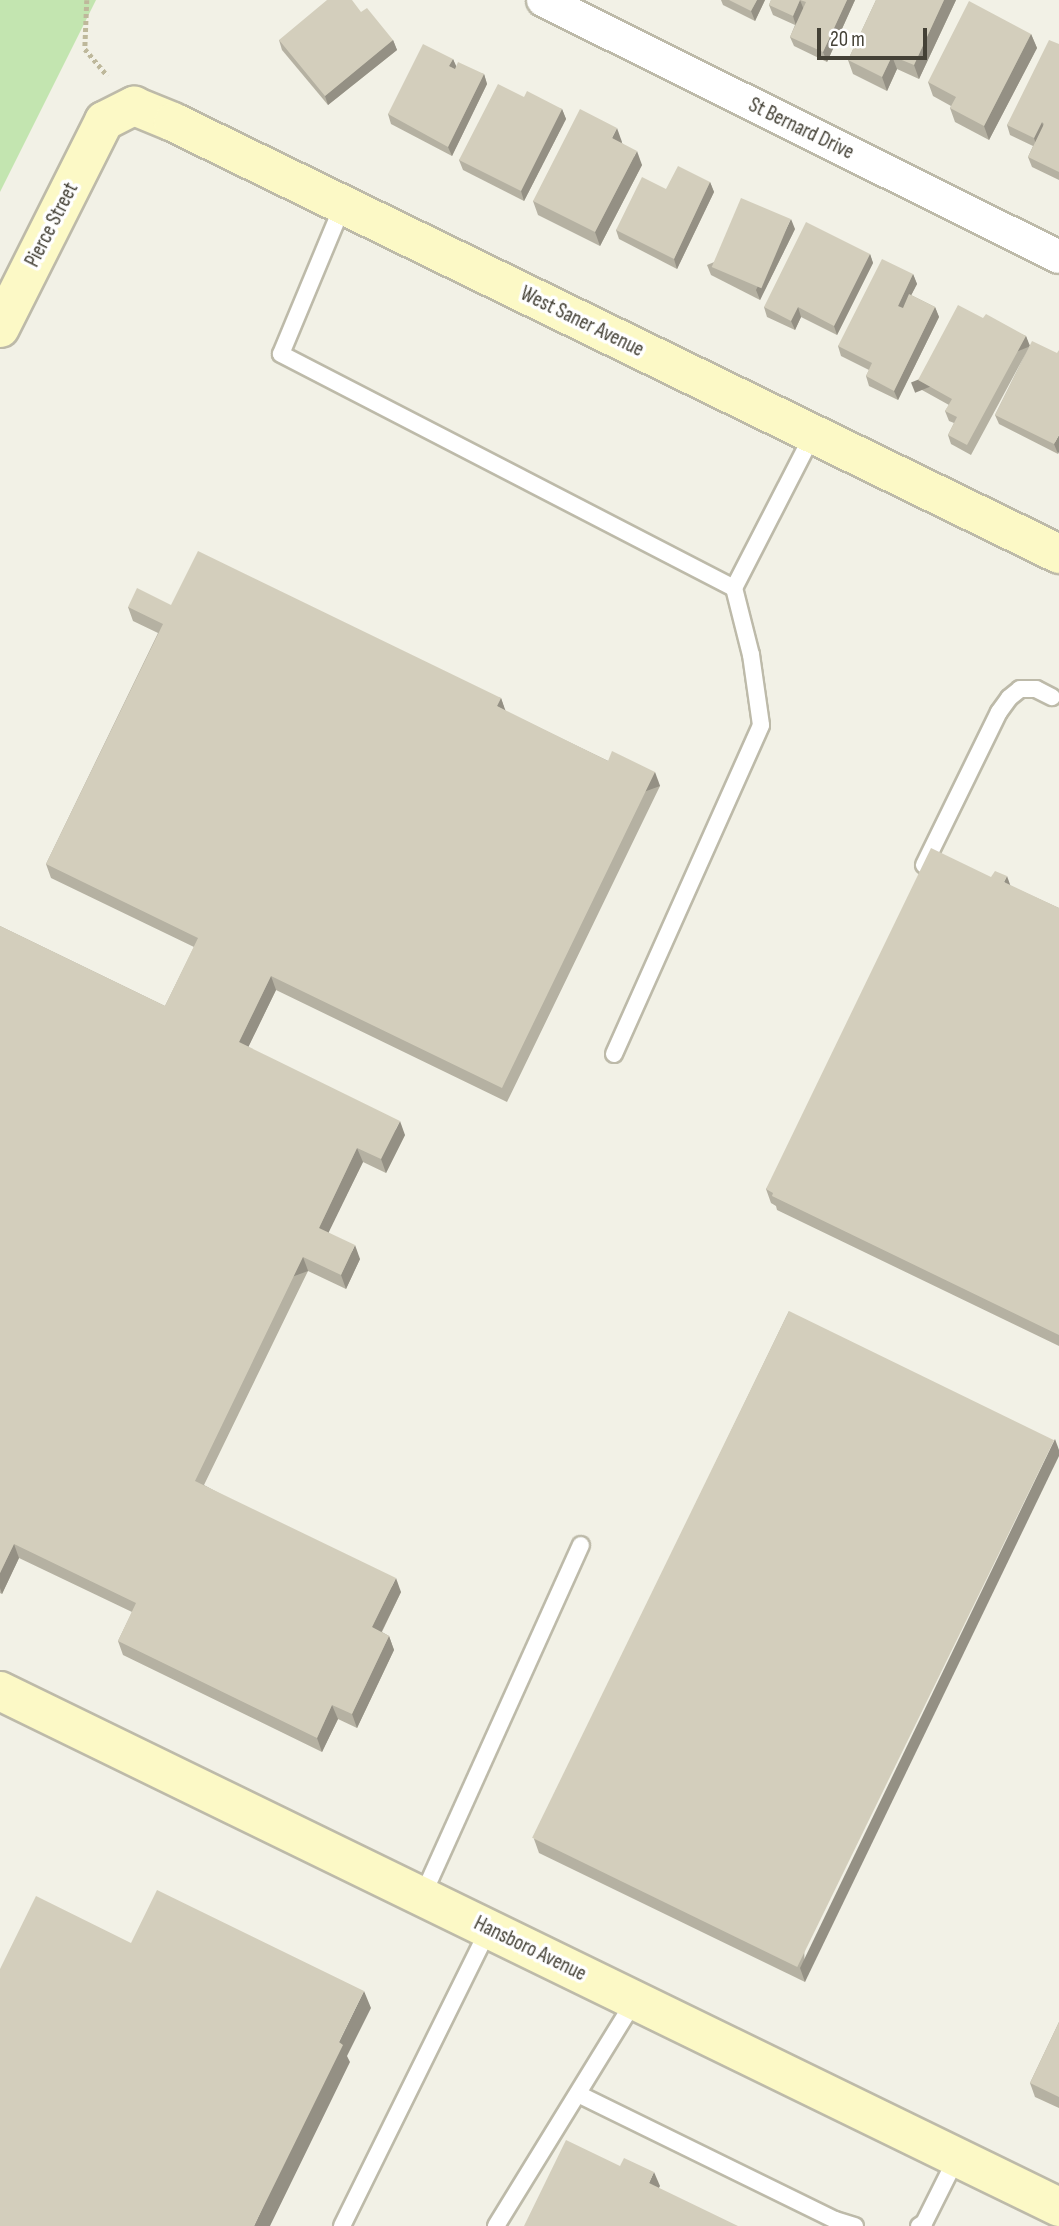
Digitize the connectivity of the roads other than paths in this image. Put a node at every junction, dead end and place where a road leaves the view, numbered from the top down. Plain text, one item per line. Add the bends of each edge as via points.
1 (543, 0) edge
2 (119, 114) joint
3 (343, 205) junction
4 (1059, 257) edge
5 (0, 328) edge
6 (813, 434) junction
7 (1059, 554) edge
8 (734, 588) junction
9 (1059, 681) edge
10 (1055, 699) edge
11 (914, 886) edge
12 (614, 1054) dead end
13 (581, 1545) dead end
14 (0, 1691) edge
15 (422, 1897) junction
16 (489, 1929) junction
17 (635, 2000) junction
18 (578, 2094) junction
19 (957, 2157) junction
20 (1059, 2207) edge
21 (342, 2226) edge
22 (496, 2226) edge
23 (855, 2226) edge
24 (919, 2226) edge

1 - 4 street, St Bernard Drive
2 - 3 street, West Saner Avenue via 173,122
2 - 5 street, Pierce Street
3 - 6 street, West Saner Avenue
3 - 8 lane via 281,354
6 - 7 street, West Saner Avenue
6 - 8 lane
8 - 12 lane via 751,655 761,725
9 - 10 lane
10 - 11 lane via 1036,689 1020,689 1004,705
13 - 15 lane
14 - 15 street, Hansboro Avenue
15 - 16 street, Hansboro Avenue
16 - 17 street, Hansboro Avenue
16 - 21 lane
17 - 18 lane
17 - 19 street, Hansboro Avenue
18 - 22 lane
18 - 23 lane
19 - 20 street, Hansboro Avenue
19 - 24 lane

